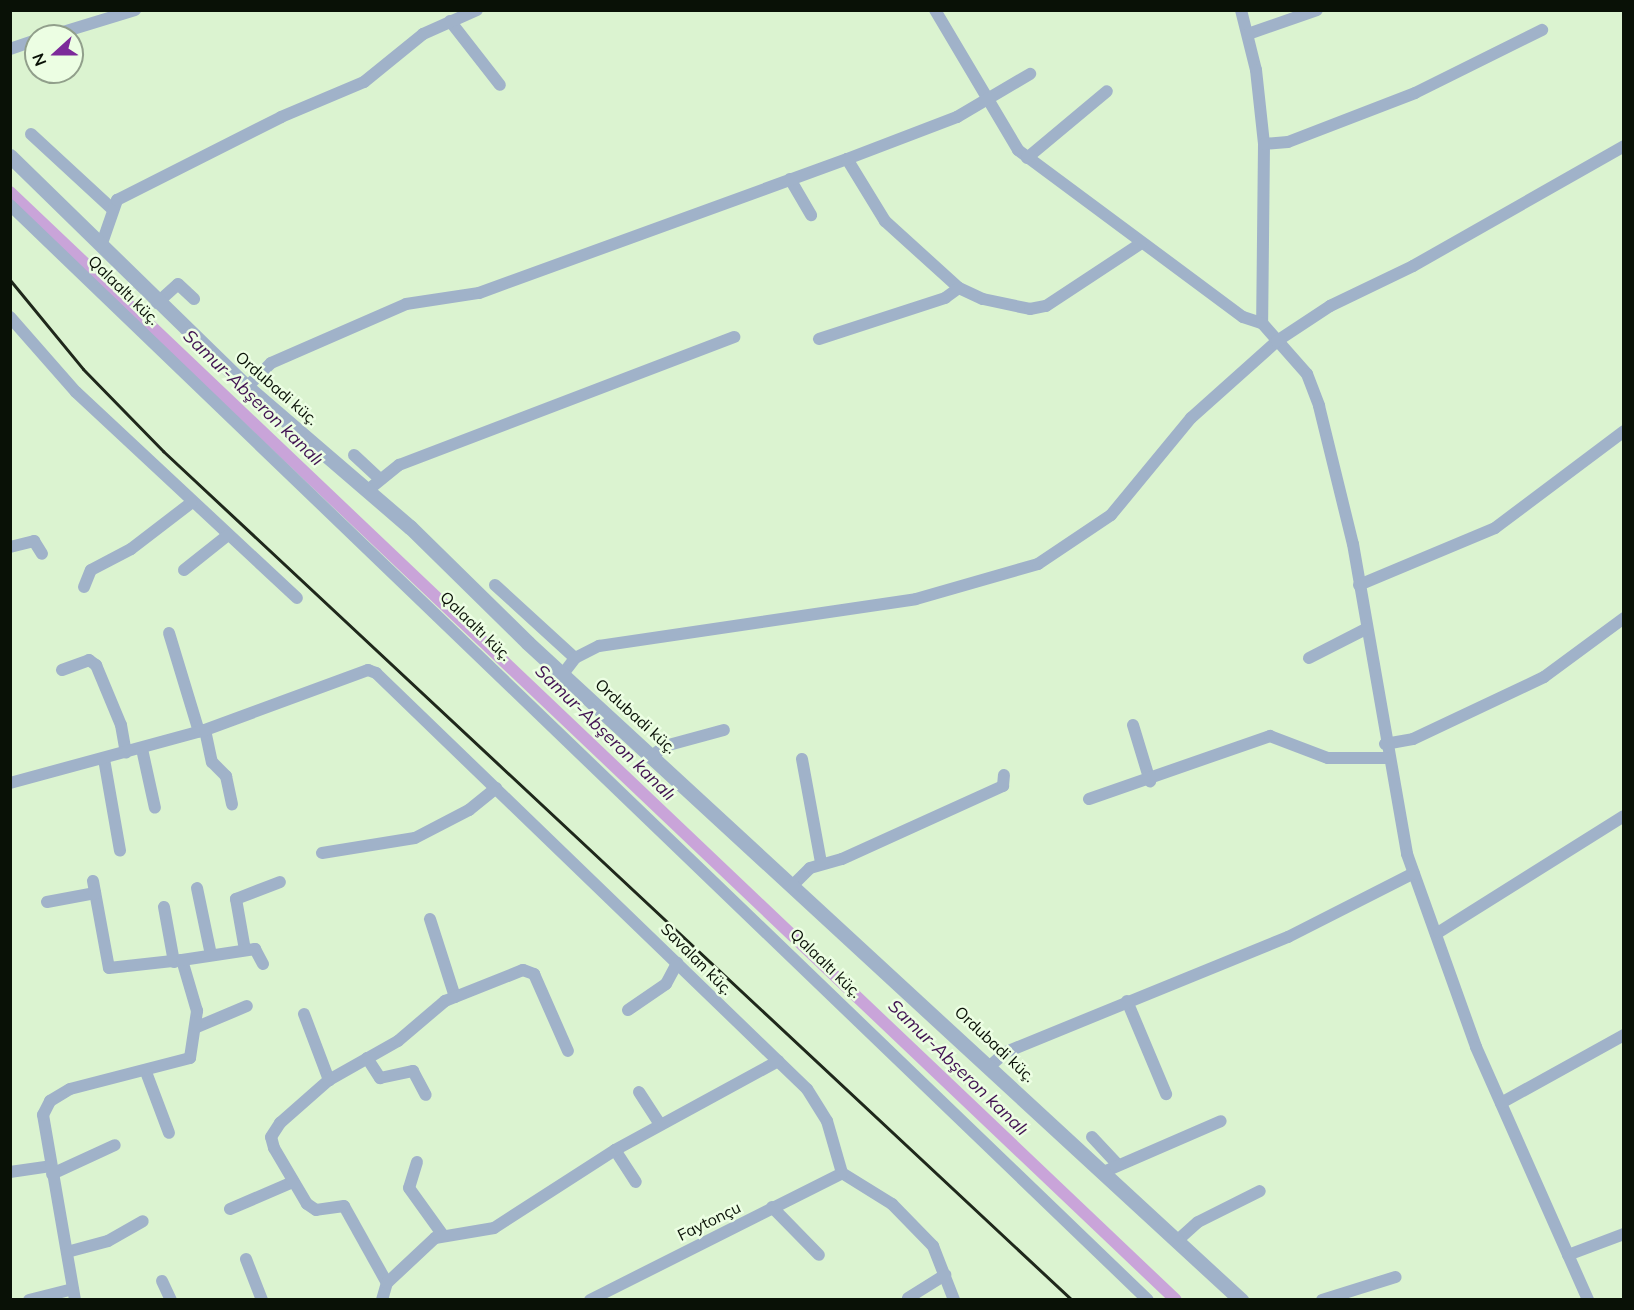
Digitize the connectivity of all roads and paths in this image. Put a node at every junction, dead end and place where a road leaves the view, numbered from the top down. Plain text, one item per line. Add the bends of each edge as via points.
1 (135, 10) edge
2 (477, 10) edge
3 (936, 10) edge
4 (1241, 10) edge
5 (1317, 10) edge
6 (110, 14) edge
7 (450, 21) junction
8 (83, 24) edge
9 (1542, 30) dead end
10 (1248, 34) junction
11 (1030, 74) dead end
12 (500, 85) dead end
13 (1107, 91) dead end
14 (988, 99) junction
15 (31, 134) dead end
16 (1264, 144) junction
17 (1623, 146) edge
18 (10, 156) edge
19 (1027, 158) junction
20 (847, 159) junction
21 (790, 179) junction
22 (10, 205) edge
23 (111, 207) junction
24 (811, 215) dead end
25 (1140, 244) junction
26 (101, 246) junction
27 (959, 288) junction
28 (194, 299) dead end
29 (157, 303) junction
30 (10, 317) edge
31 (1262, 323) junction
32 (734, 337) dead end
33 (819, 339) dead end
34 (1277, 341) junction
35 (247, 387) junction
36 (1623, 431) edge
37 (354, 455) dead end
38 (374, 484) junction
39 (191, 503) junction
40 (228, 535) junction
41 (10, 547) edge
42 (42, 554) dead end
43 (184, 570) dead end
44 (495, 585) dead end
45 (1359, 585) junction
46 (84, 587) dead end
47 (297, 598) dead end
48 (1623, 618) edge
49 (1366, 629) junction
50 (169, 633) dead end
51 (575, 658) junction
52 (1309, 658) dead end
53 (62, 670) dead end
54 (563, 674) junction
55 (1133, 725) dead end
56 (724, 730) dead end
57 (202, 731) junction
58 (1385, 744) junction
59 (142, 749) junction
60 (126, 753) junction
61 (652, 756) junction
62 (1386, 758) junction
63 (104, 759) junction
64 (802, 759) dead end
65 (1004, 775) dead end
66 (1150, 781) junction
67 (10, 783) edge
68 (496, 788) junction
69 (1089, 799) dead end
70 (232, 804) dead end
71 (155, 808) dead end
72 (1623, 816) edge
73 (120, 851) dead end
74 (322, 854) dead end
75 (821, 863) junction
76 (1414, 873) junction
77 (280, 882) dead end
78 (795, 884) junction
79 (197, 888) dead end
80 (47, 902) dead end
81 (164, 907) dead end
82 (430, 919) dead end
83 (1439, 932) junction
84 (245, 950) junction
85 (211, 955) junction
86 (178, 961) junction
87 (677, 963) junction
88 (263, 964) dead end
89 (455, 997) junction
90 (1127, 1001) junction
91 (247, 1006) dead end
92 (628, 1010) dead end
93 (304, 1014) dead end
94 (197, 1027) junction
95 (1623, 1035) edge
96 (568, 1051) dead end
97 (367, 1058) junction
98 (778, 1061) junction
99 (991, 1065) junction
100 (146, 1072) junction
101 (329, 1080) junction
102 (639, 1092) dead end
103 (1166, 1094) dead end
104 (426, 1095) dead end
105 (1501, 1103) junction
106 (1221, 1121) dead end
107 (660, 1124) junction
108 (169, 1133) dead end
109 (1092, 1137) dead end
110 (115, 1145) dead end
111 (615, 1150) junction
112 (417, 1162) dead end
113 (1111, 1167) junction
114 (52, 1170) junction
115 (10, 1172) edge
116 (842, 1173) junction
117 (293, 1182) junction
118 (636, 1182) dead end
119 (1260, 1191) dead end
120 (772, 1207) junction
121 (230, 1209) dead end
122 (143, 1221) dead end
123 (442, 1234) junction
124 (1623, 1234) edge
125 (1179, 1239) junction
126 (67, 1252) junction
127 (819, 1255) dead end
128 (1568, 1255) junction
129 (246, 1259) dead end
130 (945, 1275) junction
131 (1396, 1277) dead end
132 (162, 1281) dead end
133 (387, 1283) junction
134 (74, 1294) edge
135 (908, 1298) edge
136 (29, 1299) edge
137 (171, 1299) edge
138 (262, 1299) edge
139 (382, 1299) edge
140 (590, 1299) edge
141 (954, 1299) edge
142 (1148, 1299) edge
143 (1241, 1299) edge
144 (1322, 1299) edge
145 (1588, 1299) edge

1 - 6 street
2 - 7 street
3 - 14 street
4 - 10 street
5 - 10 street
6 - 8 street
7 - 12 street
7 - 23 street via 423,34 364,82 230,142
9 - 16 street via 1415,93 1288,142
10 - 16 street
11 - 14 street
13 - 19 street
14 - 19 street
14 - 20 street via 934,127
15 - 23 street
16 - 31 street
17 - 34 street
18 - 26 street, Ordubadi küç.
19 - 25 street
20 - 21 street
20 - 27 street via 885,221
21 - 24 street
21 - 35 street via 479,293 406,304 271,363
22 - 142 street, Qalaaltı küç.
23 - 26 street
25 - 27 street via 1038,309 983,298
25 - 31 street via 1243,317
26 - 29 street, Ordubadi küç.
27 - 33 street via 945,298
28 - 29 street via 178,284
29 - 35 street, Ordubadi küç.
30 - 39 street via 76,392
31 - 34 street
32 - 38 street via 399,465
34 - 45 street via 1313,386
34 - 51 street via 1191,418 1111,515 1038,564 916,599 599,646
35 - 38 street, Ordubadi küç.
36 - 45 street via 1495,528
37 - 38 street
38 - 54 street, Ordubadi küç.
39 - 40 street
39 - 46 street via 131,549 91,570
40 - 43 street
40 - 47 street
41 - 42 street via 34,541
44 - 51 street
45 - 49 street
48 - 58 street via 1544,677 1413,739
49 - 52 street
49 - 58 street
50 - 57 street
51 - 54 street
53 - 60 street via 89,660 96,665 121,725
54 - 61 street, Ordubadi küç.
55 - 66 street
56 - 61 street via 666,746
57 - 59 street
57 - 68 street, Savalan küç. via 368,670
57 - 70 street via 212,762 226,776
58 - 62 street
59 - 60 street
59 - 71 street
60 - 63 street
61 - 78 street, Ordubadi küç.
62 - 66 street via 1328,758 1270,736 1217,751
62 - 76 street
63 - 67 street
63 - 73 street
64 - 75 street
65 - 75 street via 998,789 842,859
66 - 69 street
68 - 74 street via 469,810 415,838
68 - 87 street, Savalan küç.
72 - 83 street
75 - 78 street
76 - 83 street
76 - 90 street via 1257,951
77 - 84 street via 236,899
78 - 99 street, Ordubadi küç.
79 - 85 street
80 - 86 street via 94,887 109,968
81 - 86 street
82 - 89 street
83 - 105 street via 1460,1008
84 - 85 street
84 - 88 street via 255,949
85 - 86 street
86 - 94 street
87 - 92 street via 663,987
87 - 98 street, Savalan küç.
89 - 96 street via 530,970
89 - 97 street
90 - 99 street via 1006,1052
90 - 103 street
91 - 94 street
93 - 101 street
94 - 100 street via 189,1058
95 - 105 street
97 - 101 street
97 - 104 street via 380,1078 413,1071
98 - 107 street
98 - 116 street, Savalan küç. via 820,1106
99 - 113 street, Ordubadi küç.
100 - 108 street
100 - 114 street via 70,1089 50,1101 43,1115
101 - 117 street via 272,1137
102 - 107 street
105 - 128 street
106 - 113 street
107 - 111 street
109 - 113 street
110 - 114 street
111 - 118 street
111 - 123 street via 484,1233
112 - 123 street via 409,1188
113 - 125 street, Ordubadi küç.
114 - 115 street
114 - 126 street
116 - 120 street, Faytonçu
116 - 130 street via 910,1221 938,1253
117 - 121 street
117 - 133 street via 311,1208 338,1204 348,1210
119 - 125 street via 1198,1222
120 - 127 street
120 - 140 street, Faytonçu
122 - 126 street via 108,1241
123 - 133 street
124 - 128 street
125 - 143 street, Ordubadi küç.
126 - 134 street
128 - 145 street
129 - 138 street
130 - 135 street
130 - 141 street
131 - 144 street
132 - 137 street
133 - 139 street
134 - 136 street

